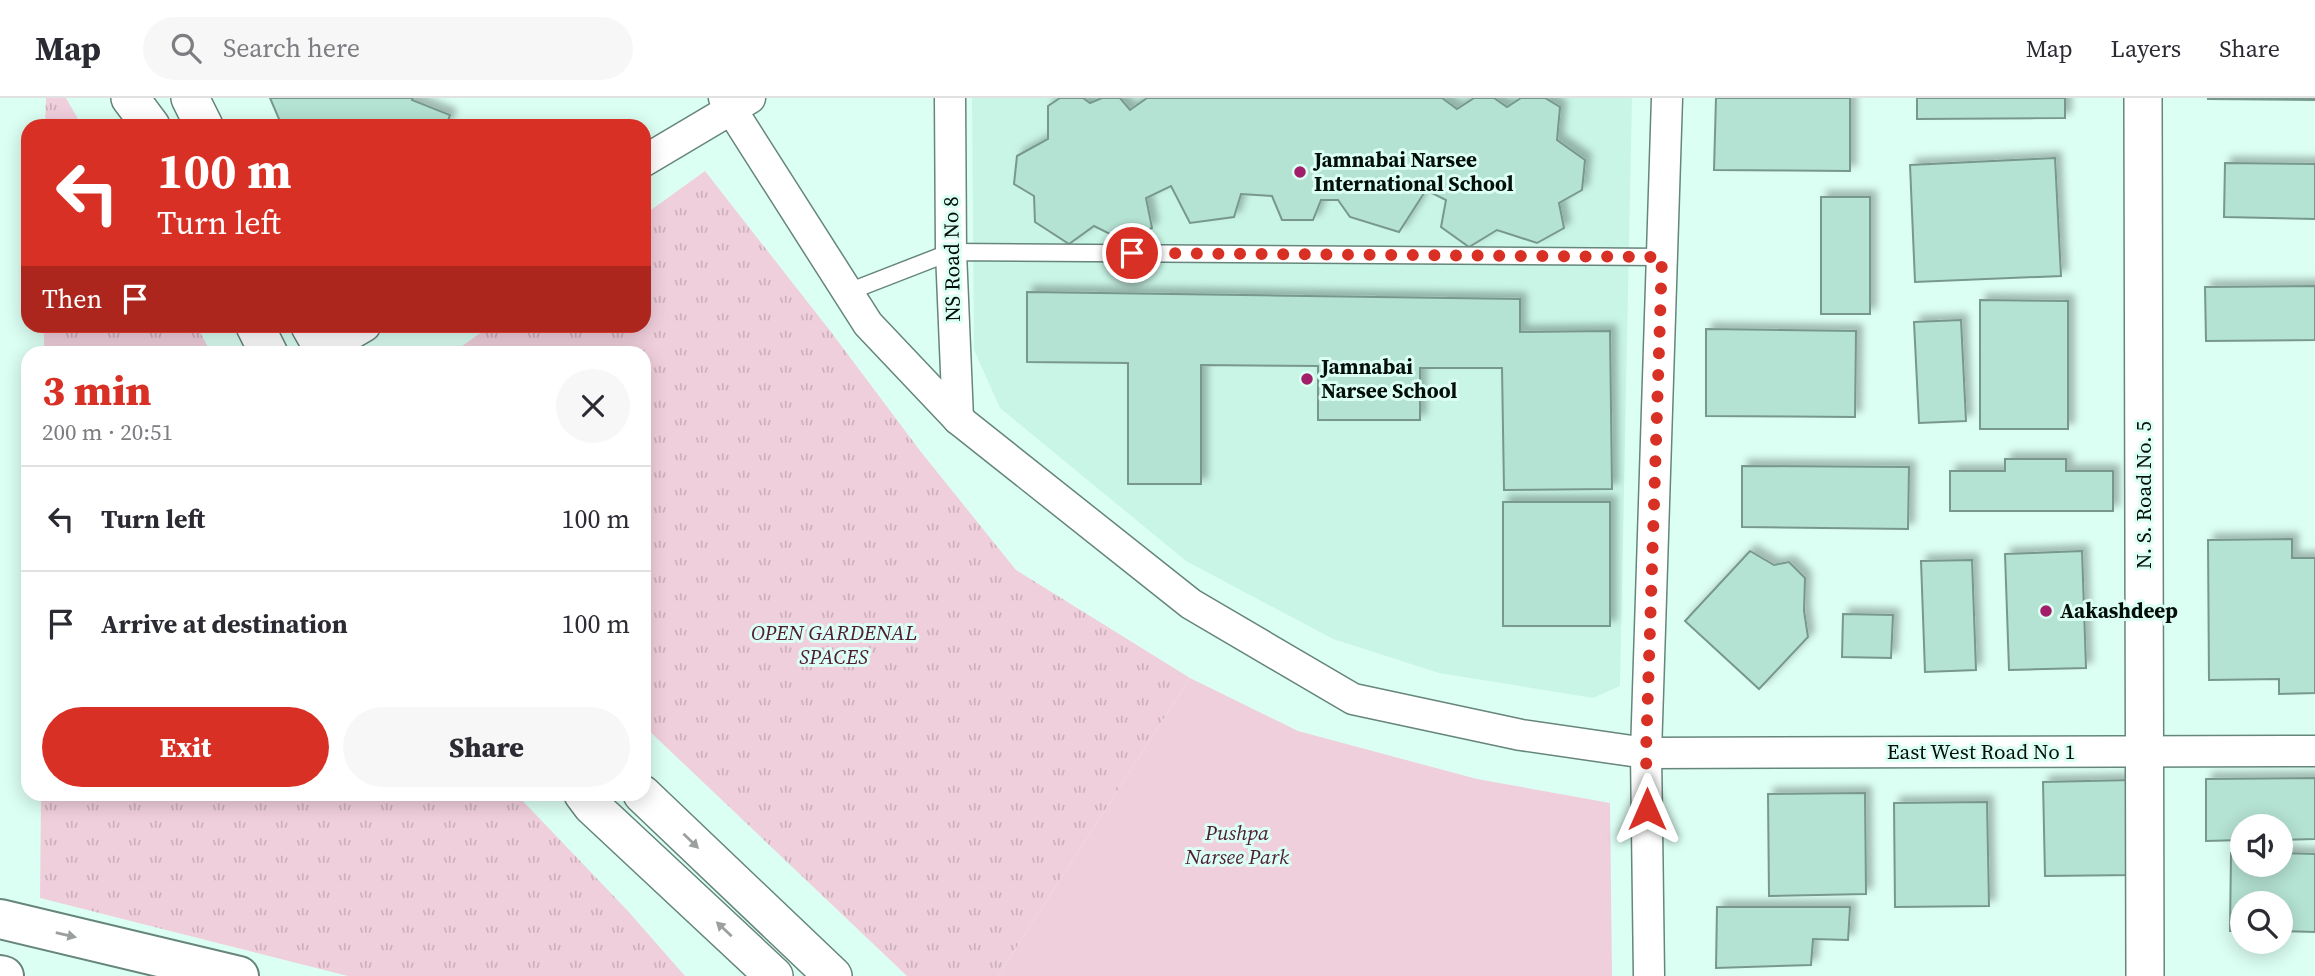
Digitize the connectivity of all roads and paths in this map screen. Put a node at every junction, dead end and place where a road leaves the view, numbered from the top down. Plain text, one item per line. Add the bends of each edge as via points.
1 (130, 98) edge
2 (190, 98) edge
3 (950, 98) edge
4 (1667, 98) edge
5 (2143, 98) edge
6 (735, 102) edge
7 (146, 119) edge
8 (200, 119) edge
9 (651, 156) edge
10 (951, 252) junction
11 (1662, 257) junction
12 (848, 292) junction
13 (349, 333) edge
14 (319, 346) edge
15 (958, 419) junction
16 (2315, 751) edge
17 (2144, 752) junction
18 (1646, 753) junction
19 (588, 801) edge
20 (649, 801) edge
21 (0, 919) edge
22 (239, 976) edge
23 (774, 976) edge
24 (833, 976) edge
25 (1649, 976) edge
26 (2145, 976) edge

1 - 7 street
2 - 8 street
3 - 10 street, NS Road No 8
4 - 11 street
5 - 17 street, N. S. Road No. 5
6 - 9 street
6 - 12 street, East West Road No 1
10 - 11 lane
10 - 12 lane
10 - 15 street, NS Road No 8
11 - 18 street
12 - 15 street, East West Road No 1 via 868,324
13 - 14 street
15 - 18 street, East West Road No 1 via 1191,604 1353,699 1521,735
16 - 17 street, East West Road No 1
17 - 18 street, East West Road No 1
17 - 26 street, N. S. Road No. 5
18 - 25 street
23 -> 19 street
20 -> 24 street
21 -> 22 main road

